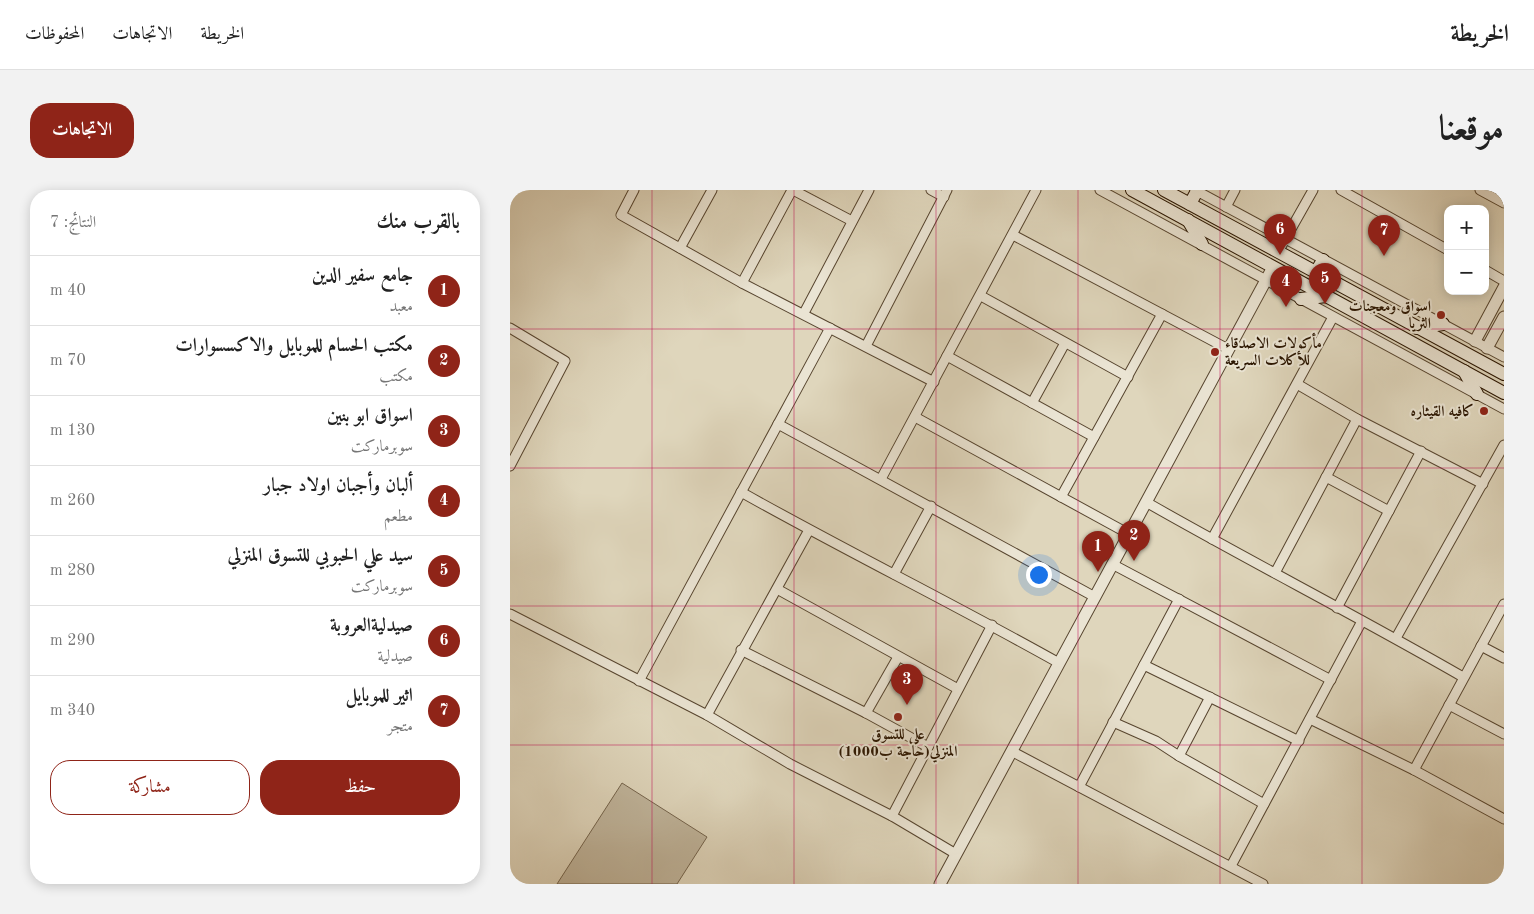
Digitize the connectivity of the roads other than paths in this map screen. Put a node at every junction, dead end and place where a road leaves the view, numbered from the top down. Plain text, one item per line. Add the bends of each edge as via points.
1 (634, 190) edge
2 (712, 190) edge
3 (793, 190) edge
4 (869, 190) edge
5 (931, 190) edge
6 (1036, 190) edge
7 (1100, 190) edge
8 (1132, 190) edge
9 (1164, 190) edge
10 (1235, 190) edge
11 (1312, 190) edge
12 (1341, 190) edge
13 (1480, 190) edge
14 (1196, 191) edge
15 (945, 193) edge
16 (1504, 203) edge
17 (1190, 204) junction
18 (1226, 207) junction
19 (1188, 220) junction
20 (852, 221) junction
21 (1013, 235) junction
22 (1285, 239) junction
23 (1202, 244) junction
24 (680, 248) junction
25 (1444, 248) edge
26 (1278, 252) junction
27 (1323, 260) junction
28 (1273, 267) junction
29 (1316, 272) junction
30 (1489, 272) edge
31 (1266, 279) junction
32 (1504, 281) edge
33 (742, 282) junction
34 (1504, 287) edge
35 (981, 296) junction
36 (1326, 296) junction
37 (1301, 299) junction
38 (804, 313) junction
39 (1162, 314) junction
40 (1333, 316) junction
41 (1504, 317) edge
42 (1443, 324) junction
43 (510, 328) edge
44 (830, 328) junction
45 (1417, 328) junction
46 (1475, 341) junction
47 (1065, 343) junction
48 (866, 346) junction
49 (1487, 348) junction
50 (1228, 349) junction
51 (947, 356) junction
52 (1504, 357) edge
53 (1464, 371) junction
54 (1504, 374) edge
55 (1128, 378) junction
56 (934, 382) junction
57 (1296, 384) junction
58 (1504, 393) edge
59 (1476, 394) junction
60 (1032, 403) junction
61 (1504, 409) edge
62 (914, 417) junction
63 (1357, 419) junction
64 (778, 424) junction
65 (1094, 437) junction
66 (1504, 444) edge
67 (1420, 451) junction
68 (510, 466) edge
69 (1326, 477) junction
70 (881, 479) junction
71 (1483, 484) junction
72 (741, 492) junction
73 (1061, 497) junction
74 (1146, 502) junction
75 (931, 506) junction
76 (1389, 511) junction
77 (809, 530) junction
78 (1129, 534) junction
79 (1212, 539) junction
80 (1112, 564) junction
81 (1275, 573) junction
82 (894, 574) junction
83 (777, 589) junction
84 (1095, 597) junction
85 (1179, 599) junction
86 (1504, 604) edge
87 (1338, 608) junction
88 (510, 614) edge
89 (1362, 621) junction
90 (992, 625) junction
91 (1396, 638) junction
92 (1481, 646) junction
93 (742, 650) junction
94 (898, 657) junction
95 (1504, 658) edge
96 (1059, 663) junction
97 (1144, 665) junction
98 (1464, 677) junction
99 (1331, 680) junction
100 (639, 681) junction
101 (958, 689) junction
102 (1210, 697) junction
103 (1449, 705) junction
104 (866, 713) junction
105 (707, 716) junction
106 (1310, 719) junction
107 (1113, 722) junction
108 (1504, 734) edge
109 (1298, 741) junction
110 (928, 747) junction
111 (1013, 752) junction
112 (1179, 756) junction
113 (1414, 770) junction
114 (1079, 787) junction
115 (1264, 804) junction
116 (892, 816) junction
117 (1504, 819) edge
118 (956, 854) junction
119 (1231, 866) junction
120 (940, 884) edge
121 (1263, 884) edge

1 - 24 street via 621,215
2 - 24 street
3 - 20 street
3 - 33 street
4 - 20 street
5 - 15 street
6 - 21 street
7 - 23 street
8 - 19 main road
9 - 17 main road
10 - 18 street
11 - 22 street
12 - 25 street
13 - 16 street
14 - 17 main road
14 - 18 street
15 - 48 street
17 - 26 main road
18 - 22 street
19 - 23 main road
19 - 28 main road
20 - 38 street
21 - 35 street
21 - 39 street
22 - 26 street
22 - 27 street
23 - 31 street
24 - 33 street
26 - 29 main road
27 - 29 main road
27 - 42 street
28 - 31 street
28 - 36 main road
29 - 45 main road
30 - 32 street
31 - 37 street
31 - 50 street
33 - 38 street
34 - 46 street
35 - 47 street
35 - 51 street
36 - 37 main road
36 - 53 main road
37 - 40 street
38 - 44 street
39 - 50 street
39 - 55 street
40 - 57 street
40 - 59 street
41 - 49 street
42 - 45 main road
42 - 46 street
43 - 68 street via 565,361
44 - 48 street
44 - 64 street
45 - 54 main road
46 - 49 street
47 - 55 street
47 - 60 street
48 - 56 street
49 - 52 street
50 - 74 street
51 - 56 street
51 - 60 street
53 - 58 main road
53 - 59 main road
55 - 65 street
56 - 62 street
57 - 63 street
57 - 79 street
59 - 61 street
60 - 65 street
62 - 70 street
62 - 73 street
63 - 67 street
63 - 69 street
64 - 70 street
64 - 72 street
65 - 73 street
66 - 71 street
67 - 71 street
67 - 76 street
69 - 76 street
69 - 81 street
70 - 75 street
71 - 91 street
72 - 77 street
72 - 100 street
73 - 78 street
74 - 78 street
74 - 79 street
75 - 82 street
75 - 84 street
76 - 87 street
77 - 82 street
77 - 83 street
78 - 80 street
79 - 81 street
80 - 84 street
80 - 85 street
81 - 87 street
82 - 90 street
83 - 93 street
83 - 94 street
84 - 96 street
85 - 97 street
85 - 99 street
86 - 92 street
87 - 89 street
88 - 100 street
89 - 91 street
89 - 99 street
90 - 96 street
90 - 101 street
91 - 98 street
92 - 95 street
92 - 98 street
93 - 104 street
93 - 105 street
94 - 101 street
94 - 104 street
96 - 111 street
97 - 102 street
97 - 107 street
98 - 103 street
99 - 106 street
100 - 105 street
101 - 110 street
102 - 109 street
102 - 112 street
103 - 108 street
103 - 113 street
104 - 110 street
105 - 116 street via 790,764
106 - 109 street
106 - 113 street
107 - 112 street via 1156,741
107 - 114 street
109 - 115 street
110 - 116 street
111 - 114 street
111 - 118 street
112 - 115 street
113 - 117 street
114 - 119 street
115 - 119 street
116 - 118 street
118 - 120 street
119 - 121 street

